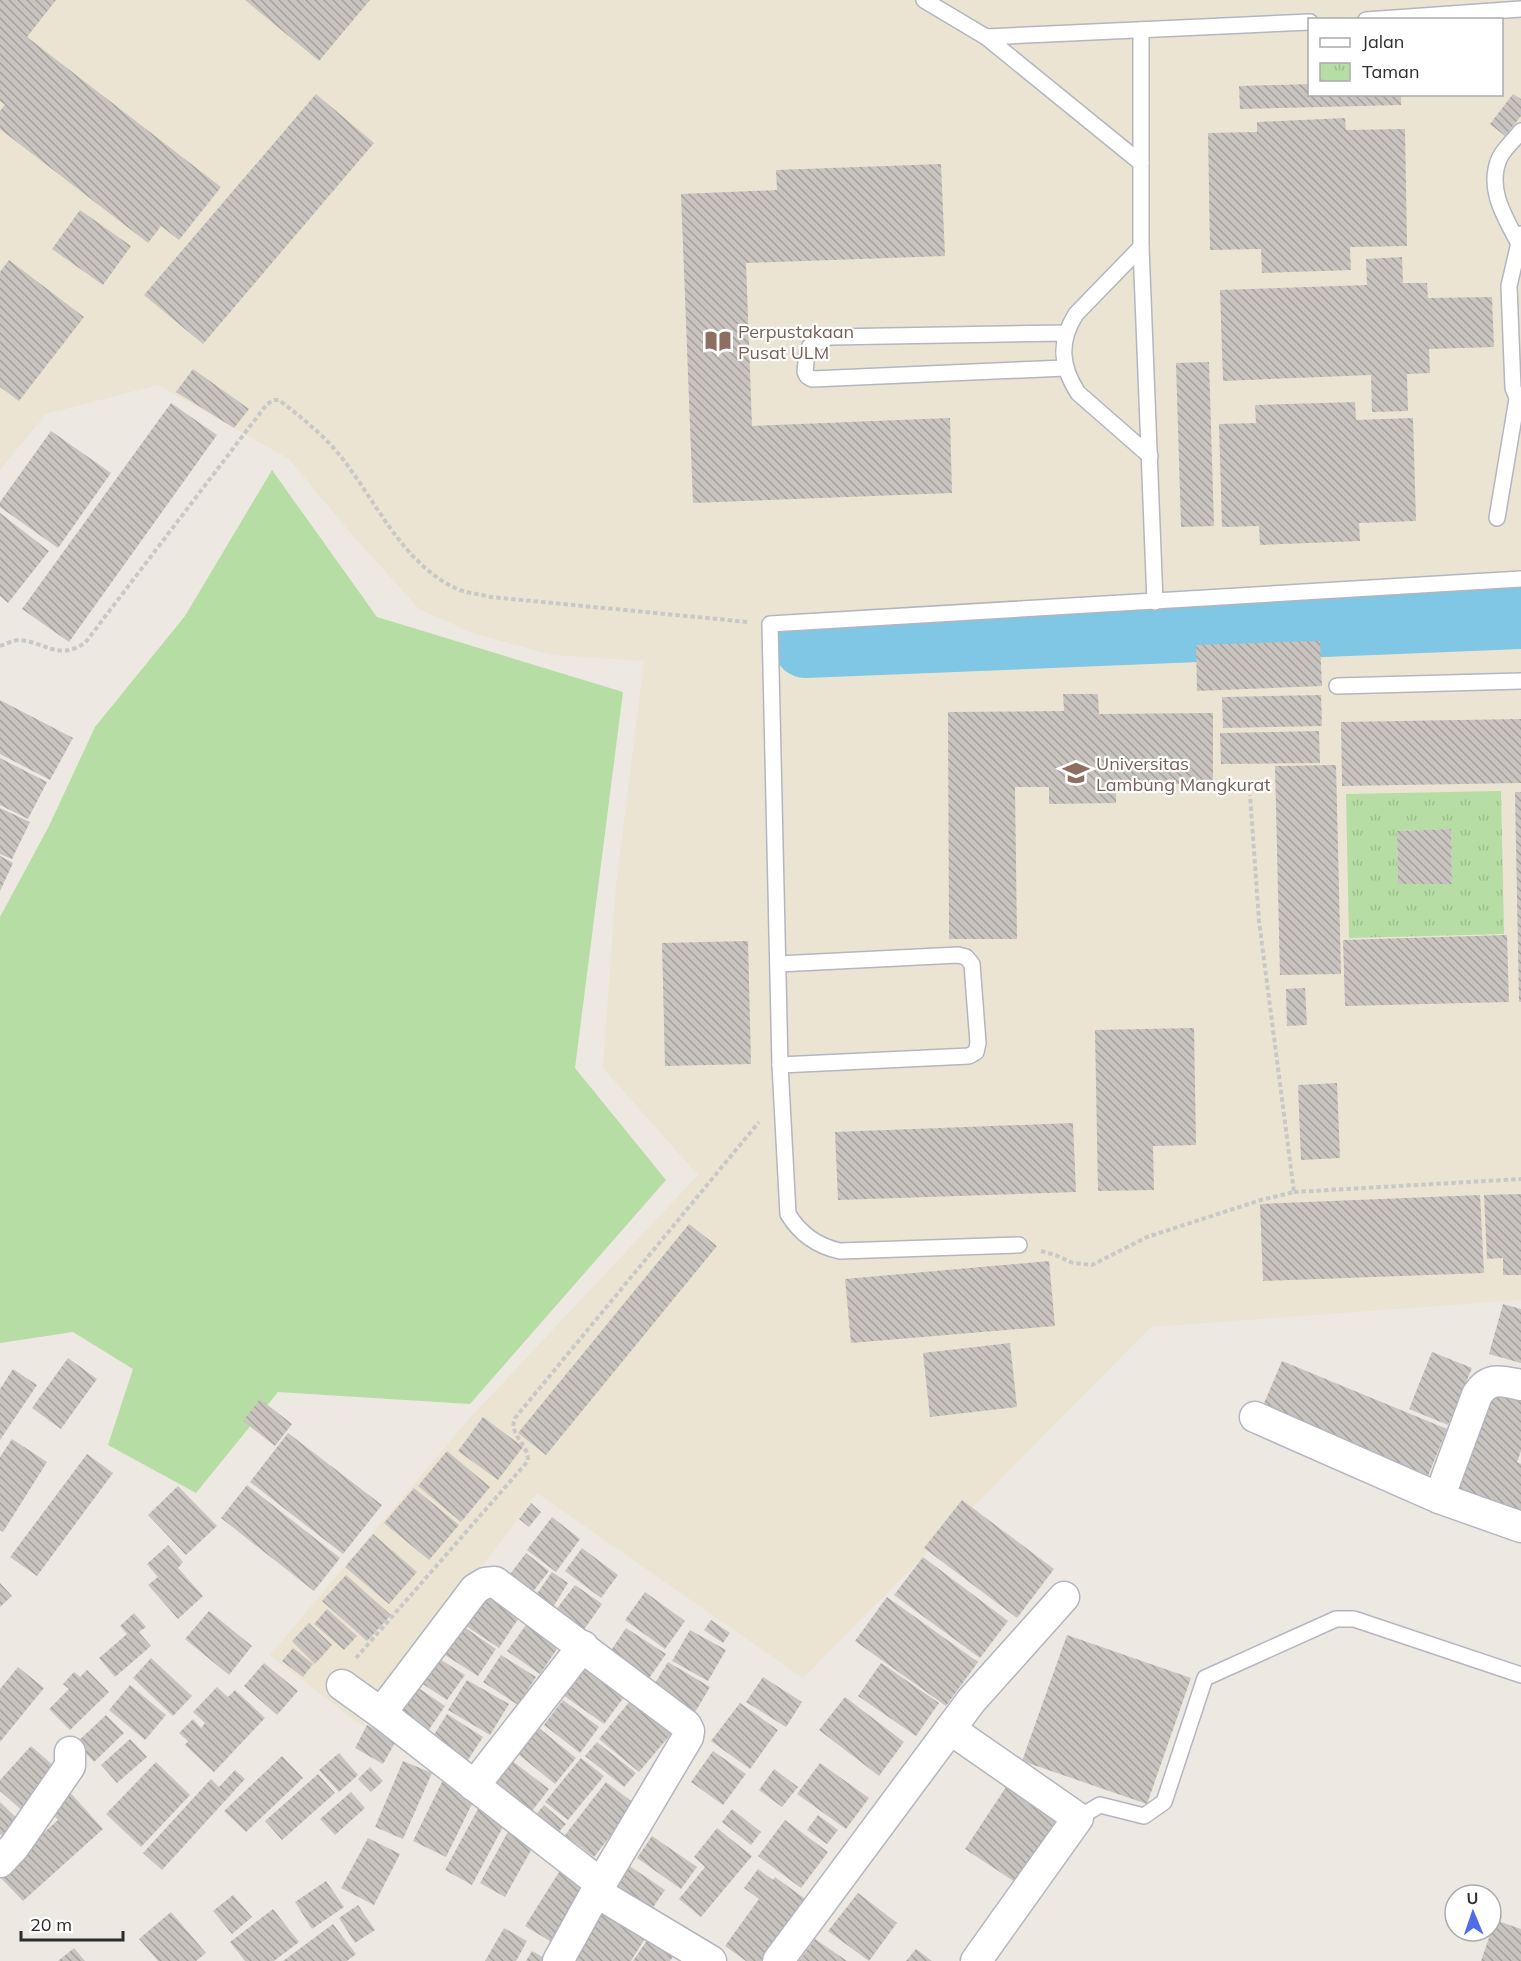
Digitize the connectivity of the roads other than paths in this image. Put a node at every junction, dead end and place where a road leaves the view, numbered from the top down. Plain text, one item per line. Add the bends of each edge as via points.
1 (924, 0) edge
2 (1521, 9) edge
3 (1394, 18) edge
4 (1308, 22) edge
5 (1141, 30) junction
6 (986, 37) junction
7 (1521, 131) edge
8 (1141, 163) junction
9 (1520, 238) edge
10 (1141, 247) junction
11 (1066, 333) junction
12 (1065, 368) junction
13 (1519, 403) edge
14 (1150, 456) junction
15 (1497, 518) dead end
16 (1521, 579) edge
17 (1155, 602) junction
18 (1521, 681) edge
19 (1337, 686) dead end
20 (778, 964) junction
21 (780, 1065) junction
22 (1019, 1245) road end
23 (1521, 1385) edge
24 (1255, 1417) dead end
25 (1439, 1498) junction
26 (1521, 1527) edge
27 (1064, 1597) dead end
28 (582, 1646) junction
29 (1521, 1675) edge
30 (342, 1685) road end
31 (381, 1713) junction
32 (950, 1729) junction
33 (70, 1752) dead end
34 (474, 1786) junction
35 (1078, 1818) junction
36 (0, 1862) edge
37 (598, 1888) junction
38 (558, 1961) edge
39 (711, 1961) edge
40 (778, 1961) edge
41 (976, 1961) edge

1 - 6 lane
2 - 3 lane
4 - 5 lane
5 - 6 lane
5 - 8 lane
6 - 8 lane
7 - 9 lane via 1500,157 1495,185 1499,206
8 - 10 lane
9 - 13 lane via 1509,286 1513,388
10 - 11 lane via 1076,315
10 - 14 lane
11 - 12 lane
11 - 12 lane via 829,337 810,346 805,372 812,379
12 - 14 lane via 1078,393
13 - 15 lane
14 - 17 lane
16 - 17 lane
17 - 20 lane via 770,624
18 - 19 lane
20 - 21 lane
20 - 21 lane via 966,957 972,964 978,1043 976,1052 969,1056
21 - 22 lane via 788,1214 811,1240 840,1251
23 - 25 street via 1498,1381 1481,1389
24 - 25 street
25 - 26 street
27 - 32 street
28 - 31 street via 495,1582 485,1582 475,1589
28 - 34 street
28 - 37 street via 686,1725 688,1731
29 - 35 lane via 1354,1619 1336,1619 1205,1678 1164,1802 1144,1816 1100,1805
30 - 31 street
31 - 34 street
32 - 35 street
32 - 40 street
33 - 36 street via 70,1766
34 - 37 street
35 - 41 street
37 - 38 street
37 - 39 street

